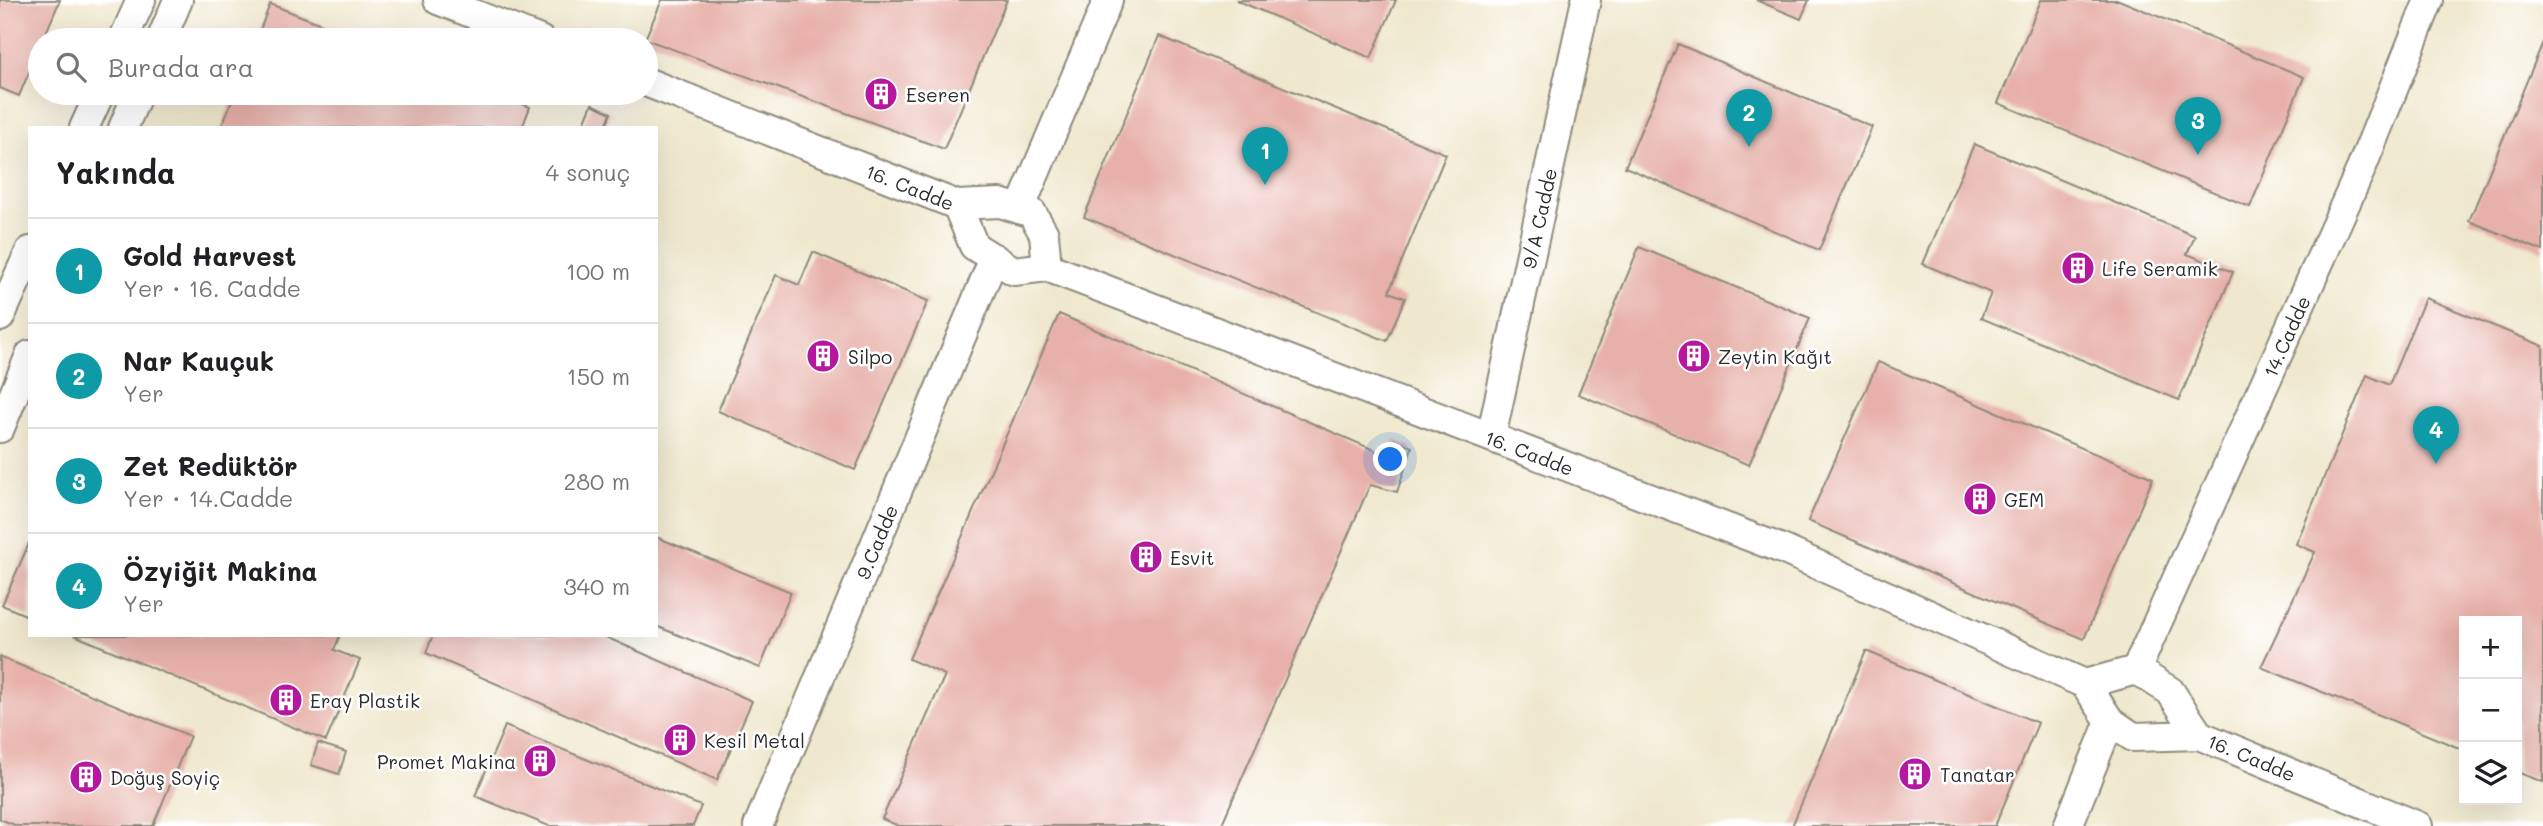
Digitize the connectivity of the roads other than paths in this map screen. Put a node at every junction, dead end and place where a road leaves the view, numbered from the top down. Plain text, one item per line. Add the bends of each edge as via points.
1 (141, 0) edge
2 (178, 0) edge
3 (438, 0) edge
4 (1108, 0) edge
5 (1586, 0) edge
6 (2428, 0) edge
7 (128, 28) edge
8 (166, 28) edge
9 (509, 28) edge
10 (658, 87) edge
11 (95, 105) edge
12 (133, 105) edge
13 (85, 126) edge
14 (124, 126) edge
15 (957, 205) junction
16 (1020, 209) junction
17 (28, 254) edge
18 (994, 258) junction
19 (1047, 267) junction
20 (0, 317) edge
21 (28, 360) edge
22 (0, 428) edge
23 (1491, 437) junction
24 (2136, 670) junction
25 (2085, 684) junction
26 (2110, 721) junction
27 (2199, 735) junction
28 (758, 826) edge
29 (2068, 826) edge
30 (2418, 826) edge

1 - 7 street
2 - 8 street
3 - 9 street
4 - 16 street
5 - 23 street, 9/A Cadde
6 - 24 street, 14.Cadde via 2361,169
10 - 15 street, 16. Cadde
11 - 13 street
12 - 14 street
15 - 16 street via 1000,203
15 - 18 street, 16. Cadde via 974,246
16 - 19 street via 1032,213 1044,234
17 - 20 street
18 - 19 street, 16. Cadde via 1014,271
18 - 28 street, 9.Cadde
19 - 23 street, 16. Cadde
21 - 22 street
23 - 25 street, 16. Cadde via 1782,549
24 - 25 street
24 - 27 street via 2169,691
25 - 26 street, 16. Cadde
26 - 27 street, 16. Cadde via 2133,737
26 - 29 street
27 - 30 street, 16. Cadde

